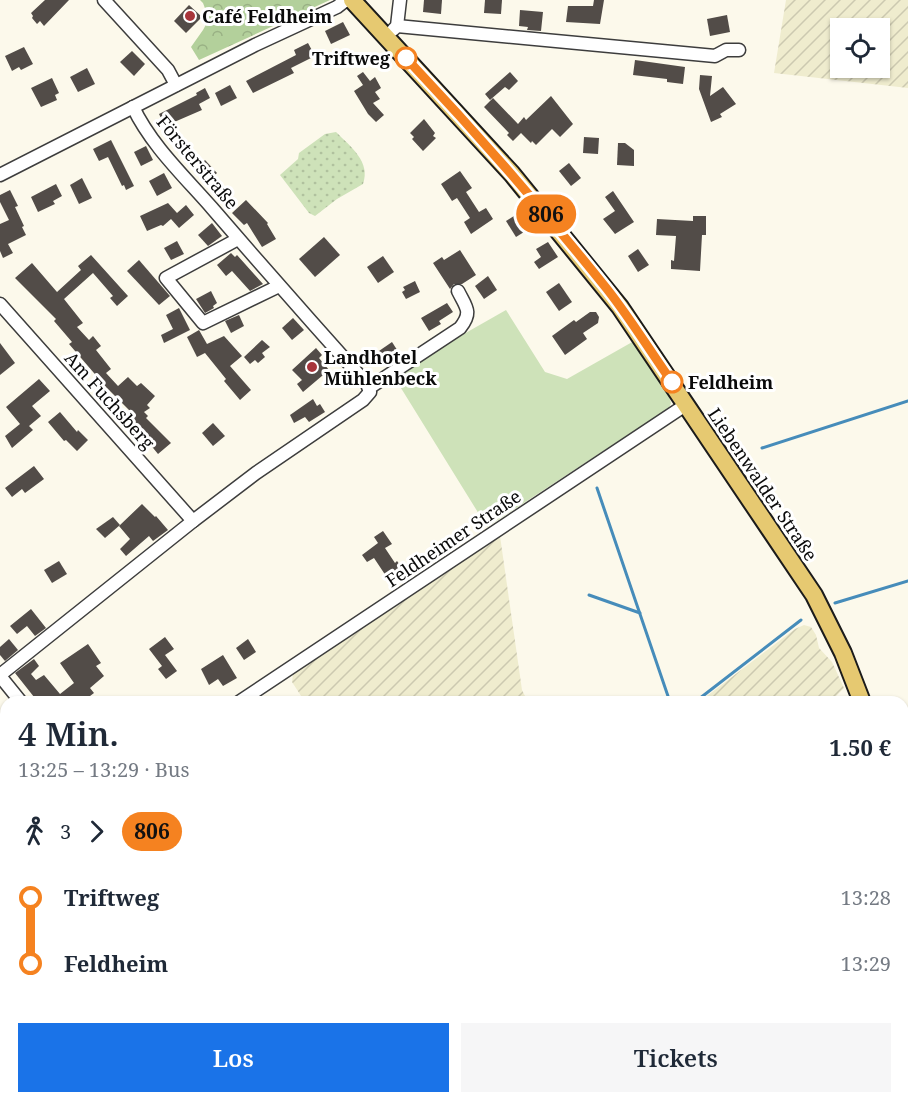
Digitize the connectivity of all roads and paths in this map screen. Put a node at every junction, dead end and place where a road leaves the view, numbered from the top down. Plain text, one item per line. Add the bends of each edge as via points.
1 (104, 0) edge
2 (346, 0) edge
3 (351, 0) edge
4 (400, 0) edge
5 (391, 31) junction
6 (739, 50) dead end
7 (176, 85) junction
8 (133, 107) junction
9 (0, 175) edge
10 (238, 239) junction
11 (279, 285) junction
12 (458, 291) dead end
13 (0, 304) edge
14 (368, 386) junction
15 (687, 404) junction
16 (193, 521) junction
17 (0, 675) edge
18 (16, 696) edge
19 (248, 696) edge
20 (860, 696) edge

1 - 7 street via 168,70
2 - 7 street
3 - 5 main road, Liebenwalder Straße
4 - 5 street
5 - 6 street via 715,56 726,50
5 - 15 main road, Liebenwalder Straße via 558,228 620,307
7 - 8 street
8 - 9 street
8 - 10 street, Försterstraße via 168,158
10 - 11 street, Försterstraße
10 - 11 street via 166,278 203,323
11 - 14 street, Försterstraße
12 - 14 street via 468,315 460,328
13 - 16 street, Am Fuchsberg
14 - 16 street via 370,392 363,400
15 - 19 street, Feldheimer Straße
15 - 20 main road, Liebenwalder Straße via 821,607
16 - 17 street
17 - 18 street

